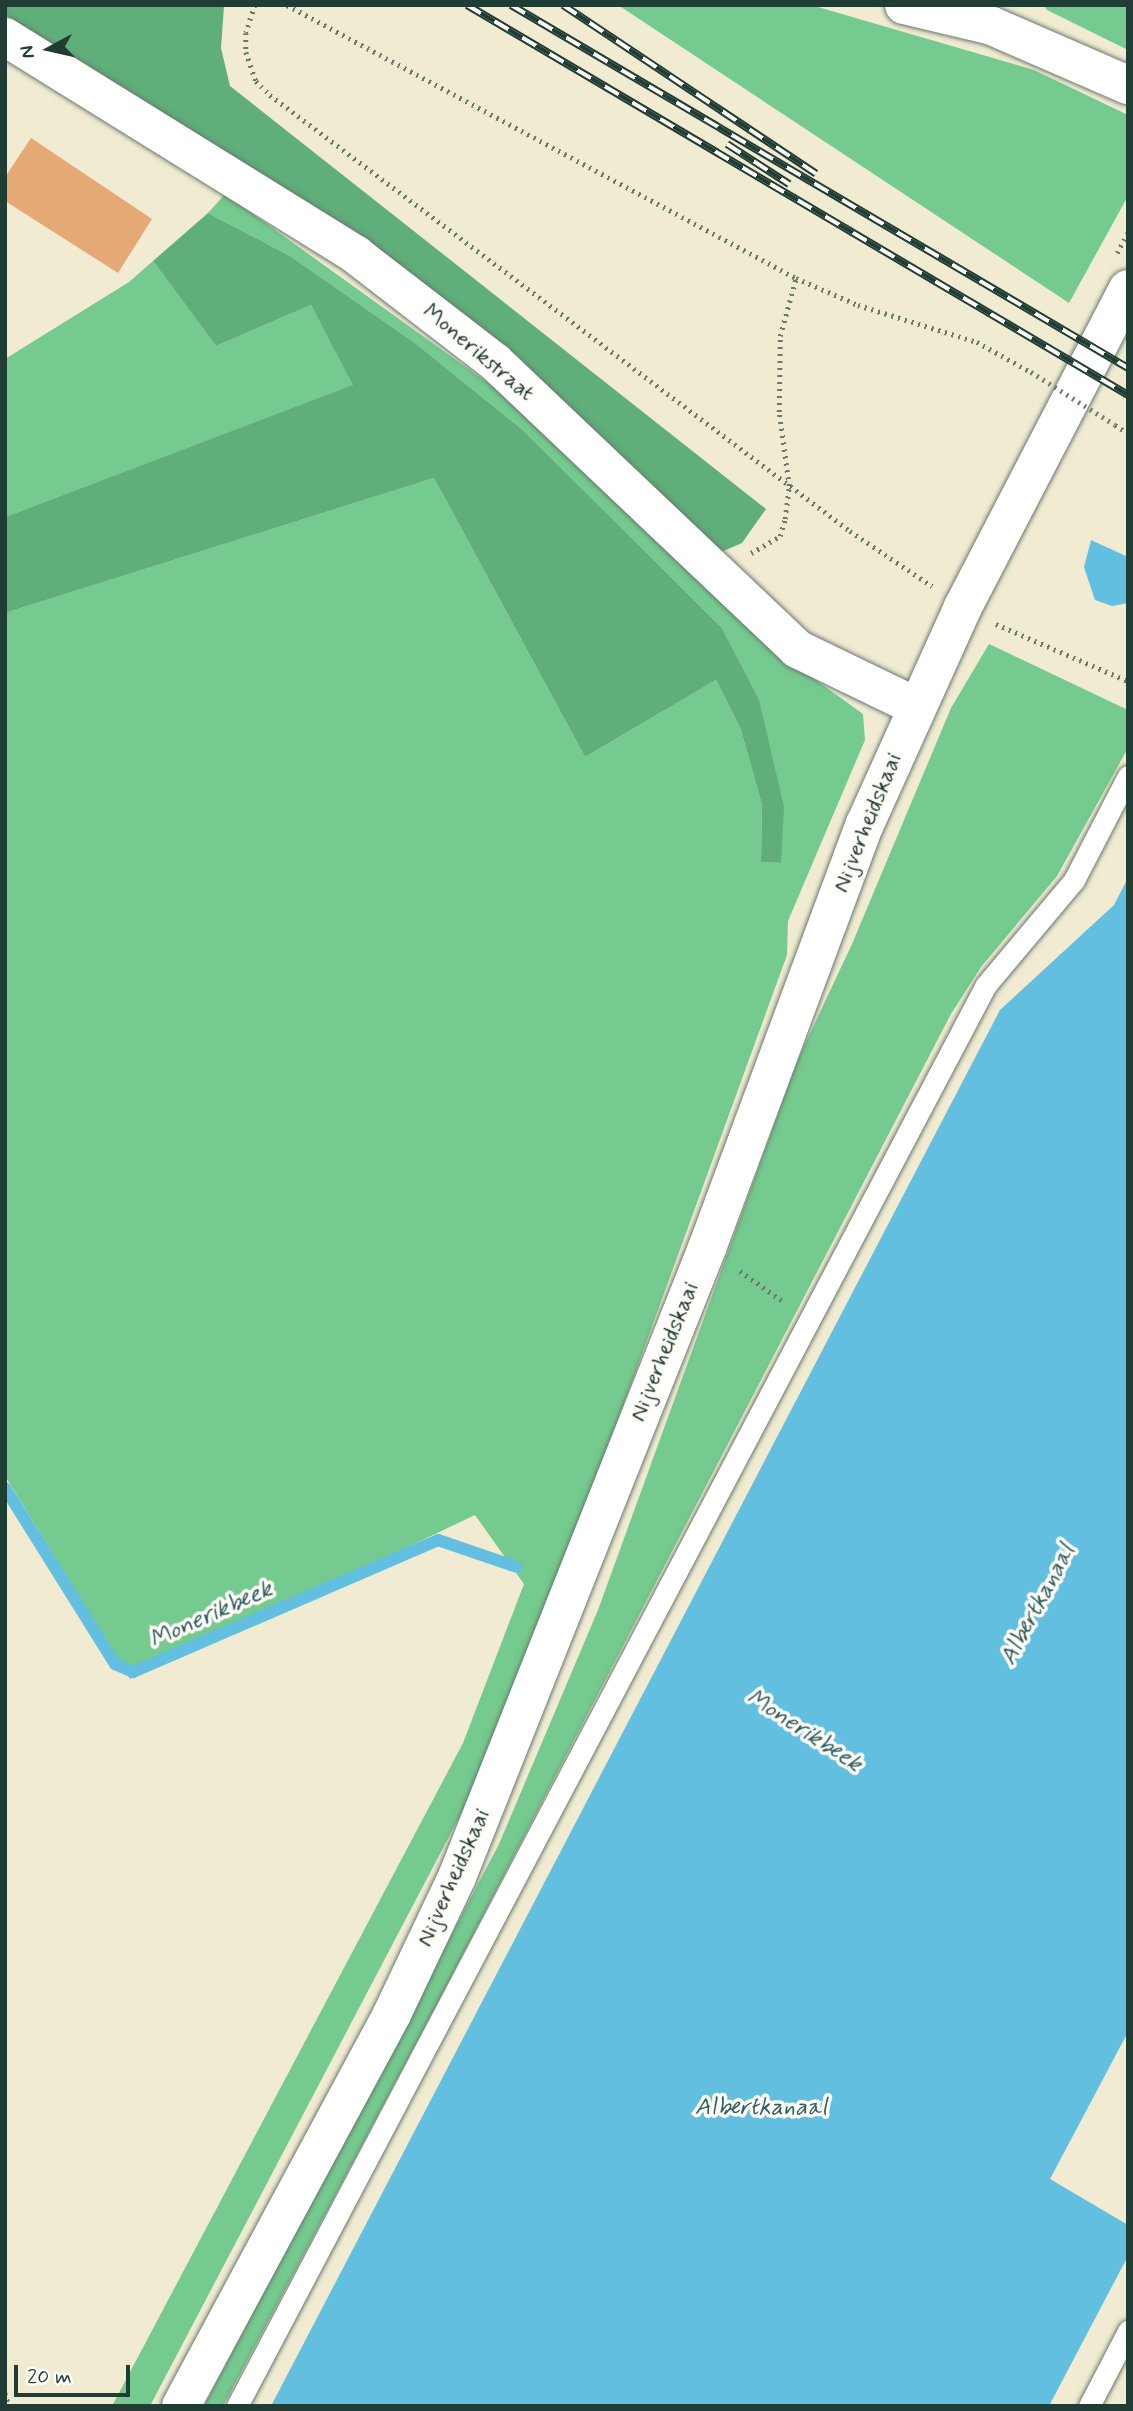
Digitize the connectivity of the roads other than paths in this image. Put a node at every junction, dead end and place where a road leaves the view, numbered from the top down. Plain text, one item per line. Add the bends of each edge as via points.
1 (904, 5) edge
2 (996, 16) edge
3 (5, 37) edge
4 (1128, 85) edge
5 (1128, 289) edge
6 (918, 707) junction
7 (1128, 776) edge
8 (1128, 2331) edge
9 (181, 2406) edge
10 (237, 2406) edge
11 (1089, 2406) edge

1 - 2 street
2 - 4 street
3 - 6 street, Monerikstraat via 356,255 495,362 797,649
5 - 6 street, Nijverheidskaai via 963,607
6 - 9 street, Nijverheidskaai via 865,824 707,1248 457,1877 392,2014
7 - 10 lane via 1074,880 986,985
8 - 11 lane

